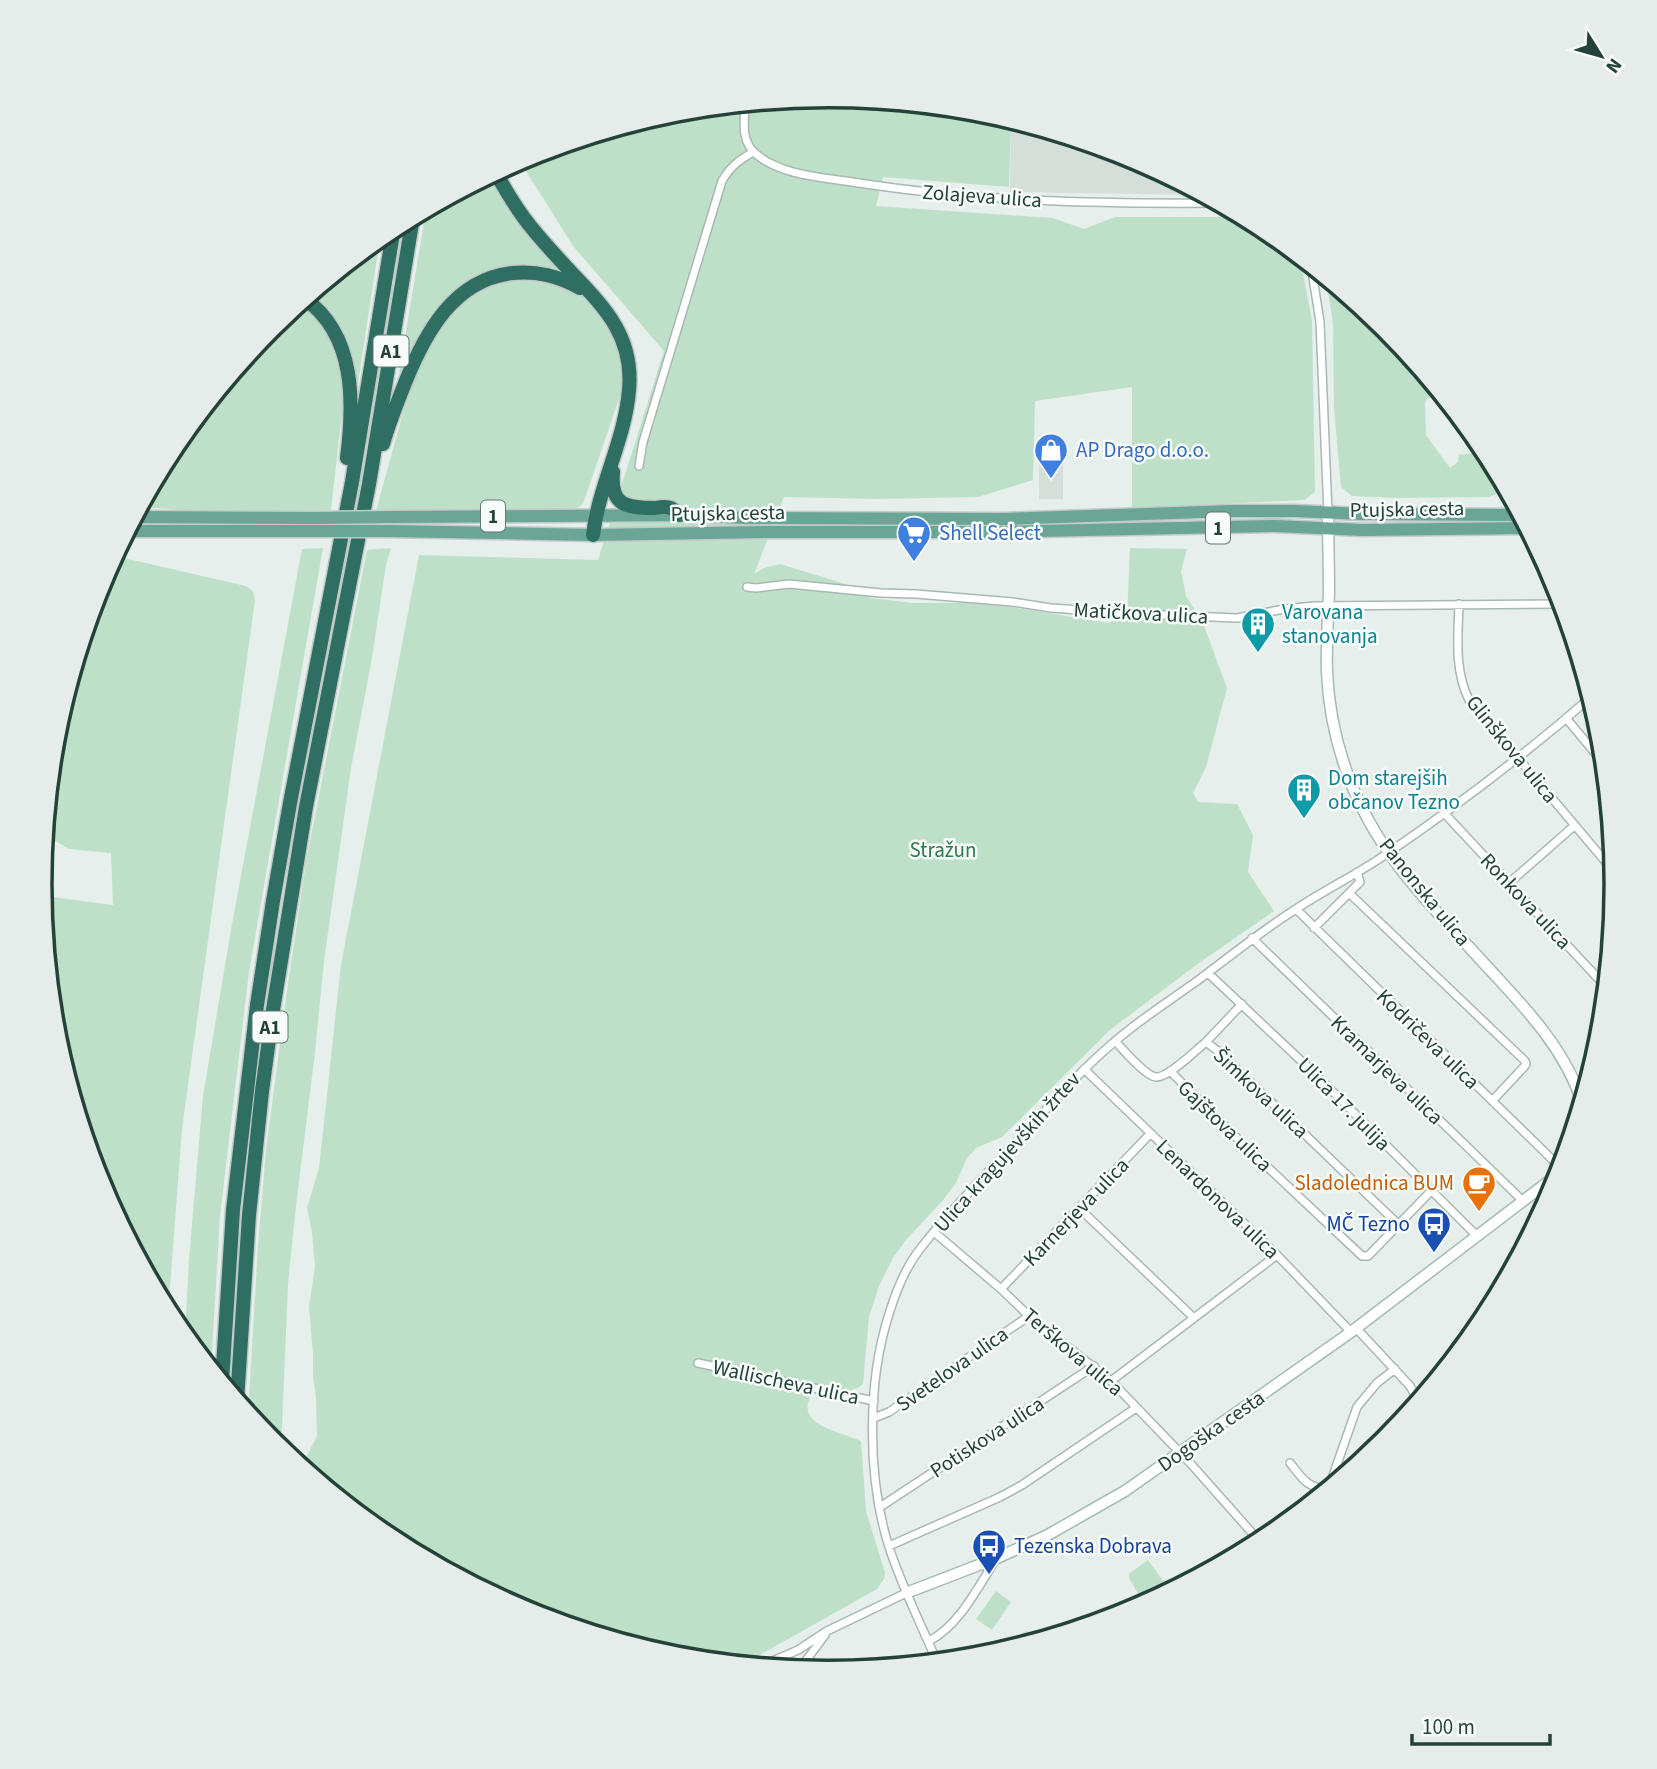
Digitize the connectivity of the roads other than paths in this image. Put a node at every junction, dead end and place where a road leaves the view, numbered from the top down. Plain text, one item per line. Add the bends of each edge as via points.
1 (744, 113) edge
2 (753, 152) junction
3 (501, 182) edge
4 (1199, 203) edge
5 (410, 231) edge
6 (392, 243) edge
7 (1313, 279) edge
8 (594, 298) junction
9 (313, 305) edge
10 (615, 454) junction
11 (639, 466) dead end
12 (352, 482) junction
13 (369, 484) junction
14 (1328, 513) junction
15 (680, 515) junction
16 (1510, 515) edge
17 (595, 516) junction
18 (145, 517) edge
19 (316, 524) junction
20 (1517, 528) edge
21 (1328, 529) junction
22 (138, 531) edge
23 (593, 534) junction
24 (747, 587) dead end
25 (1459, 604) junction
26 (1551, 604) edge
27 (1328, 607) junction
28 (1583, 704) edge
29 (1566, 719) junction
30 (1593, 751) edge
31 (1517, 757) junction
32 (1445, 814) junction
33 (1574, 826) junction
34 (1389, 853) junction
35 (1604, 860) edge
36 (1357, 872) junction
37 (1509, 883) junction
38 (1349, 893) junction
39 (1296, 909) junction
40 (1314, 928) junction
41 (1252, 938) junction
42 (1208, 973) junction
43 (1599, 980) edge
44 (1241, 1004) junction
45 (1115, 1041) junction
46 (1206, 1042) junction
47 (1084, 1069) junction
48 (1170, 1071) junction
49 (1577, 1088) edge
50 (1492, 1101) junction
51 (1150, 1134) junction
52 (1553, 1161) edge
53 (1544, 1184) edge
54 (1432, 1190) junction
55 (1522, 1201) junction
56 (1080, 1209) junction
57 (1399, 1225) junction
58 (934, 1232) junction
59 (1477, 1236) junction
60 (1277, 1255) junction
61 (1001, 1289) junction
62 (1029, 1316) junction
63 (1194, 1318) junction
64 (1353, 1330) junction
65 (698, 1363) dead end
66 (1094, 1366) junction
67 (223, 1369) edge
68 (1395, 1369) junction
69 (1111, 1381) junction
70 (238, 1387) edge
71 (1414, 1393) edge
72 (874, 1401) junction
73 (1136, 1408) junction
74 (874, 1418) junction
75 (1181, 1453) junction
76 (1290, 1463) dead end
77 (1334, 1473) edge
78 (1316, 1488) edge
79 (880, 1507) junction
80 (1253, 1534) edge
81 (889, 1546) junction
82 (997, 1558) junction
83 (906, 1593) junction
84 (827, 1631) junction
85 (929, 1642) junction
86 (934, 1653) edge
87 (778, 1659) edge
88 (806, 1660) edge

1 - 2 street via 743,128
2 - 4 street, Zolajeva ulica via 780,168 808,175 943,194 1098,203
2 - 11 street via 729,168 722,181
3 - 8 highway via 529,224
5 - 13 highway, A1
6 - 12 highway, A1
7 - 14 street via 1320,322
8 - 10 highway via 622,338 630,372
8 - 13 highway via 563,279 541,273 503,274 473,284 443,313 426,338 392,415 379,468
9 - 12 highway via 330,324 348,368 351,427 346,469
10 - 15 highway via 612,478 618,500 638,508 670,507
10 - 17 highway
12 - 67 highway, A1 via 257,1005 233,1210
13 - 70 highway, A1 via 308,794 273,1010 249,1215
14 - 15 main road, Ptujska cesta / 1 via 1231,511 969,520
14 - 16 main road, Ptujska cesta / 1
14 - 21 street, Ptujska cesta
15 - 17 main road, Ptujska cesta / 1
17 - 19 main road, Ptujska cesta / 1, bridge via 390,517
17 - 23 highway
18 - 19 main road, Ptujska cesta / 1
19 - 22 main road, Ptujska cesta / 1
19 - 23 main road, Ptujska cesta / 1, bridge via 389,531
20 - 21 main road, Ptujska cesta / 1
21 - 23 main road, Ptujska cesta / 1
21 - 27 street, Panonska ulica
24 - 27 street, Matičkova ulica via 823,586 1051,608 1237,618
25 - 26 street, Matičkova ulica
25 - 27 street, Matičkova ulica
25 - 31 street, Glinškova ulica via 1463,687
27 - 34 street, Panonska ulica via 1327,674 1337,739 1366,817
28 - 29 street, Ulica kragujevških žrtev
29 - 30 street
29 - 31 street, Ulica kragujevških žrtev
31 - 32 street, Ulica kragujevških žrtev
31 - 33 street, Glinškova ulica
32 - 34 street, Ulica kragujevških žrtev
32 - 37 street, Ronkova ulica
33 - 35 street, Glinškova ulica
33 - 37 street
34 - 36 street, Ulica kragujevških žrtev
34 - 49 street, Panonska ulica via 1540,1026
36 - 38 street via 1360,881
36 - 39 street, Ulica kragujevških žrtev
37 - 43 street, Ronkova ulica
38 - 40 street
38 - 50 street via 1525,1062
39 - 40 street, Kodričeva ulica
39 - 41 street, Ulica kragujevških žrtev
40 - 50 street, Kodričeva ulica
41 - 42 street, Ulica kragujevških žrtev
41 - 55 street, Kramarjeva ulica
42 - 44 street, Ulica 17. julija
42 - 45 street, Ulica kragujevških žrtev
44 - 46 street
44 - 54 street, Ulica 17. julija
45 - 47 street, Ulica kragujevških žrtev
45 - 48 street via 1152,1076
46 - 48 street, Šimkova ulica
46 - 57 street, Šimkova ulica
47 - 51 street, Lenardonova ulica
47 - 58 street, Ulica kragujevških žrtev
48 - 57 street, Gajštova ulica via 1362,1256 1368,1256
50 - 52 street, Kodričeva ulica
51 - 56 street, Karnerjeva ulica
51 - 60 street, Lenardonova ulica
53 - 55 street, Dogoška cesta
54 - 57 street, Gajštova ulica
54 - 59 street, Ulica 17. julija
55 - 59 street, Dogoška cesta
56 - 61 street, Karnerjeva ulica
56 - 63 street
58 - 61 street, Terškova ulica
58 - 72 street, Ulica kragujevških žrtev via 907,1269 888,1315
59 - 64 street, Dogoška cesta
60 - 63 street
60 - 64 street, Lenardonova ulica
61 - 62 street, Terškova ulica
62 - 66 street, Terškova ulica
62 - 74 street, Svetelova ulica via 890,1412
63 - 69 street
64 - 68 street, Lenardonova ulica
64 - 75 street, Dogoška cesta
65 - 72 street, Wallischeva ulica
66 - 69 street, Terškova ulica
66 - 79 street, Potiskova ulica
68 - 71 street, Lenardonova ulica
68 - 77 street via 1357,1407
69 - 73 street, Terškova ulica
72 - 74 street, Ulica kragujevških žrtev
73 - 75 street, Terškova ulica
73 - 81 street via 1022,1485
74 - 79 street, Ulica kragujevških žrtev via 873,1458
75 - 80 street, Terškova ulica
75 - 82 street, Dogoška cesta via 1104,1504
76 - 78 street
79 - 81 street, Ulica kragujevških žrtev
81 - 83 street, Ulica kragujevških žrtev
82 - 83 street, Dogoška cesta
82 - 85 street via 955,1621
83 - 84 street, Dogoška cesta
83 - 85 street
84 - 87 street, Dogoška cesta
84 - 88 street, Dogoška cesta
85 - 86 street

